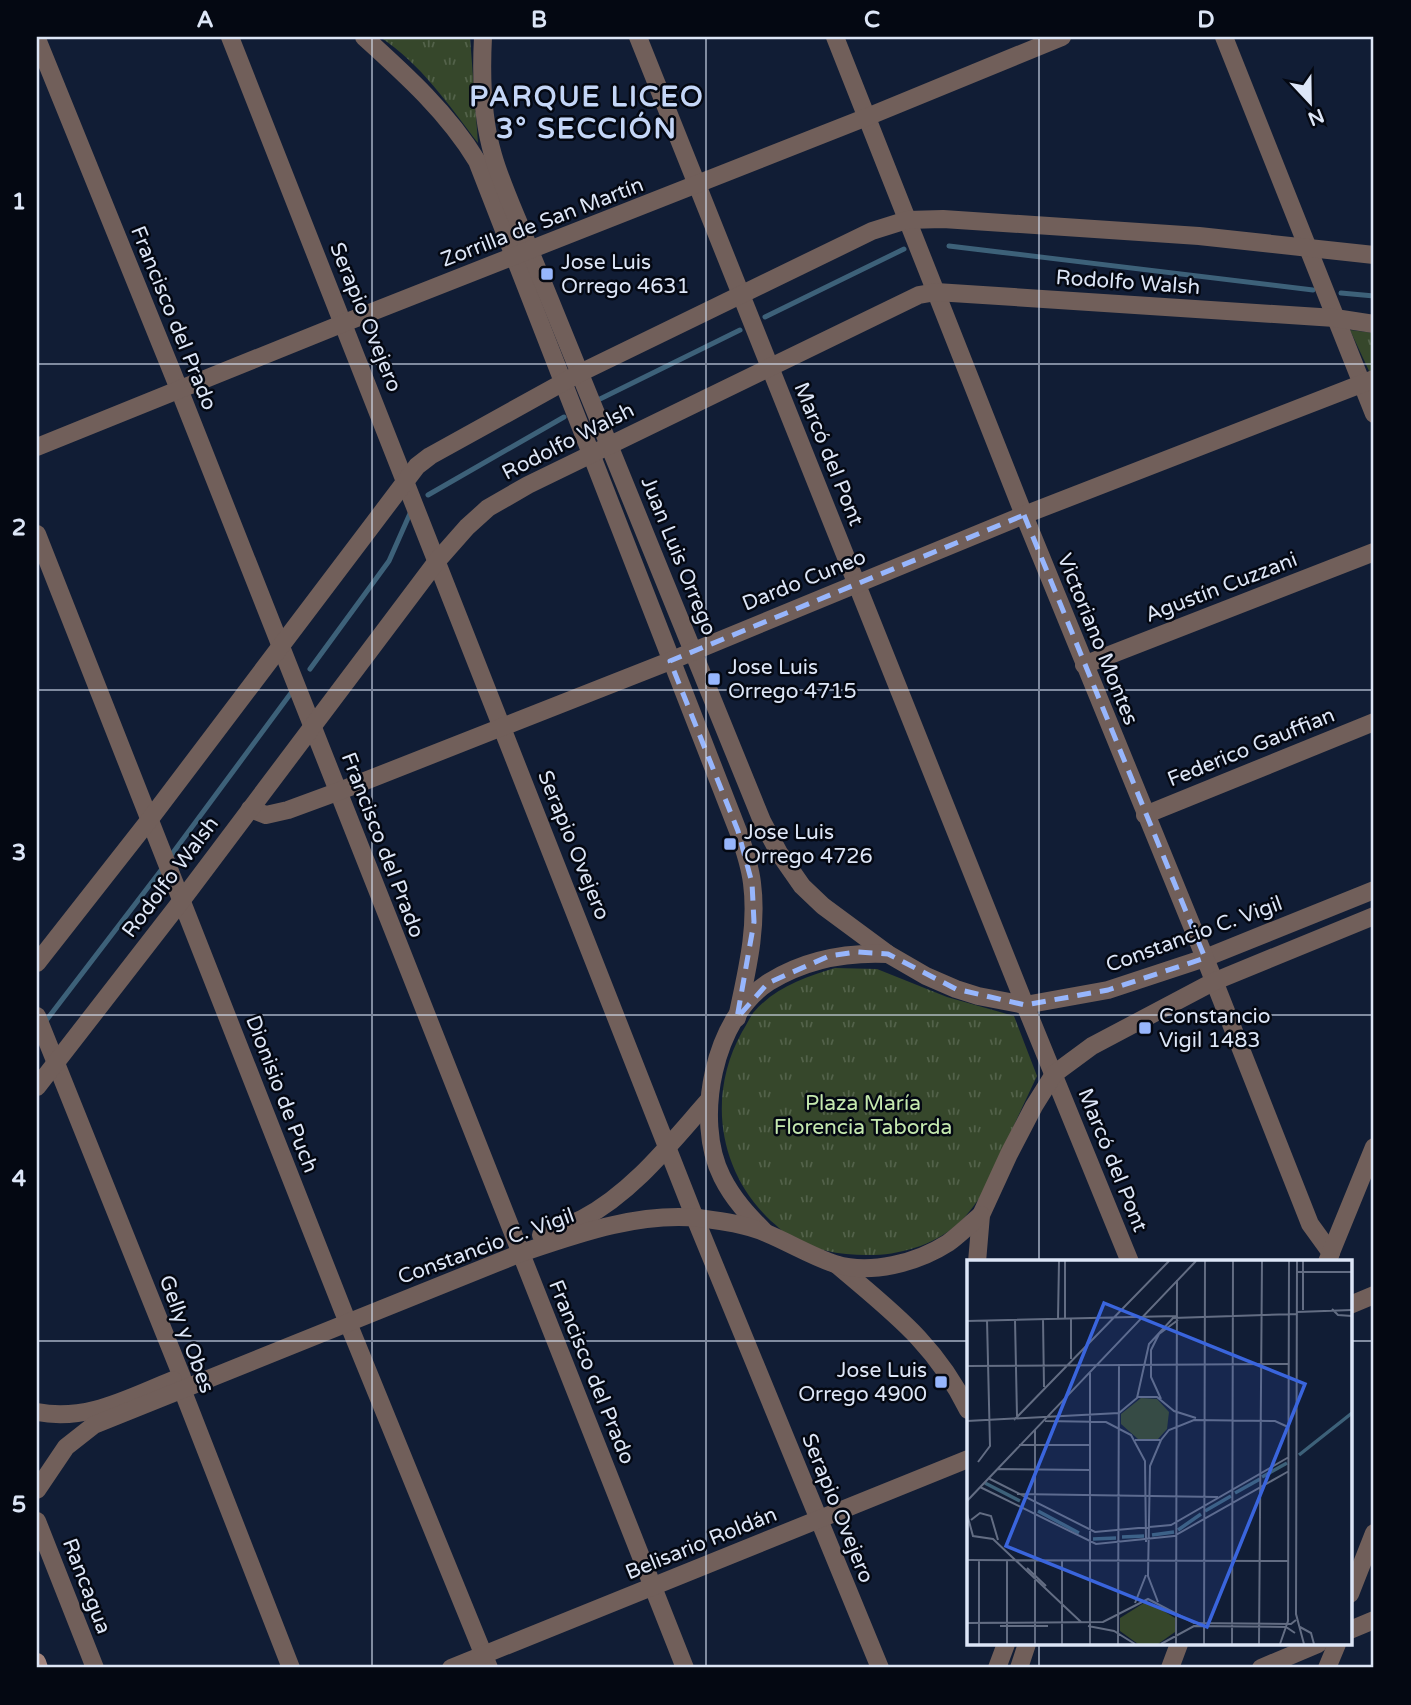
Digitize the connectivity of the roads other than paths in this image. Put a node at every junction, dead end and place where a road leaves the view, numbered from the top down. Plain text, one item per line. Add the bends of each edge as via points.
1 (230, 37) edge
2 (364, 37) edge
3 (483, 37) edge
4 (638, 37) edge
5 (835, 37) edge
6 (1062, 37) edge
7 (1224, 37) edge
8 (37, 39) edge
9 (1034, 42) edge
10 (867, 117) junction
11 (485, 158) junction
12 (698, 185) junction
13 (907, 220) junction
14 (1306, 247) junction
15 (522, 254) junction
16 (1374, 255) edge
17 (936, 292) junction
18 (742, 295) junction
19 (1335, 318) junction
20 (344, 323) junction
21 (1374, 324) edge
22 (770, 368) junction
23 (580, 373) junction
24 (563, 382) junction
25 (1368, 382) edge
26 (179, 389) junction
27 (1374, 414) edge
28 (610, 444) junction
29 (37, 447) edge
30 (590, 454) junction
31 (406, 479) junction
32 (1024, 515) junction
33 (37, 534) edge
34 (1374, 552) edge
35 (437, 561) junction
36 (857, 583) junction
37 (280, 647) junction
38 (692, 650) junction
39 (670, 661) junction
40 (1084, 665) junction
41 (1374, 722) edge
42 (312, 726) junction
43 (502, 726) junction
44 (337, 792) junction
45 (250, 809) junction
46 (1145, 815) junction
47 (150, 819) junction
48 (1374, 890) edge
49 (182, 900) junction
50 (1374, 916) edge
51 (888, 954) junction
52 (1205, 958) junction
53 (37, 964) edge
54 (1213, 982) junction
55 (1025, 1005) junction
56 (37, 1016) edge
57 (737, 1018) junction
58 (56, 1062) junction
59 (1054, 1074) junction
60 (37, 1087) edge
61 (708, 1101) junction
62 (668, 1146) junction
63 (1374, 1147) edge
64 (981, 1215) junction
65 (695, 1218) junction
66 (765, 1233) junction
67 (519, 1249) junction
68 (1329, 1258) edge
69 (977, 1260) edge
70 (1129, 1260) edge
71 (836, 1265) junction
72 (1374, 1295) edge
73 (1352, 1304) edge
74 (346, 1317) junction
75 (182, 1383) junction
76 (967, 1408) edge
77 (37, 1412) edge
78 (967, 1459) edge
79 (37, 1490) edge
80 (818, 1519) junction
81 (37, 1521) edge
82 (1374, 1533) edge
83 (653, 1588) junction
84 (1352, 1589) edge
85 (1374, 1620) edge
86 (1352, 1629) edge
87 (1005, 1646) edge
88 (1026, 1646) edge
89 (1178, 1646) edge
90 (1313, 1646) edge
91 (1336, 1646) edge
92 (37, 1662) edge
93 (486, 1662) edge
94 (39, 1668) edge
95 (95, 1668) edge
96 (292, 1668) edge
97 (451, 1668) edge
98 (685, 1668) edge
99 (880, 1668) edge
100 (997, 1668) edge
101 (1019, 1668) edge
102 (1170, 1668) edge
103 (1261, 1668) edge
104 (1327, 1668) edge

1 - 20 street, Serapio Ovejero
2 - 11 street via 419,87
3 - 11 street
4 - 12 street, Marcó del Pont
5 - 10 street, Victoriano Montes
6 - 9 street, Zorrilla de San Martín
7 - 14 street
8 - 26 street, Francisco del Prado
9 - 10 street, Zorrilla de San Martín
10 - 12 street, Zorrilla de San Martín
10 - 13 street, Victoriano Montes
11 - 15 street, Juan Luis Orrego
12 - 15 street, Zorrilla de San Martín
12 - 18 street, Marcó del Pont
13 - 14 street via 1199,236
13 - 17 street, Victoriano Montes
13 - 18 street via 872,231
14 - 16 street
14 - 19 street
15 - 20 street, Zorrilla de San Martín
15 - 23 street, Juan Luis Orrego
15 - 24 street, Juan Luis Orrego
17 - 19 street, Rodolfo Walsh
17 - 22 street, Rodolfo Walsh via 906,300
17 - 32 street, Victoriano Montes
18 - 22 street, Marcó del Pont
18 - 23 street
19 - 21 street, Rodolfo Walsh
19 - 25 street
20 - 26 street, Zorrilla de San Martín
20 - 31 street, Serapio Ovejero
22 - 28 street, Rodolfo Walsh
22 - 36 street, Marcó del Pont
23 - 24 street
23 - 28 street, Juan Luis Orrego
24 - 30 street, Juan Luis Orrego
24 - 31 street via 430,456
25 - 27 street
25 - 32 street, Dardo Cuneo
26 - 29 street, Zorrilla de San Martín
26 - 37 street, Francisco del Prado
28 - 30 street, Rodolfo Walsh
28 - 38 street, Juan Luis Orrego
30 - 35 street, Rodolfo Walsh via 488,508
30 - 39 street, Juan Luis Orrego
31 - 35 street, Serapio Ovejero
31 - 37 street
32 - 36 street, Dardo Cuneo
32 - 40 street, Victoriano Montes
33 - 47 street, Dionisio de Puch
34 - 40 street, Agustín Cuzzani
35 - 42 street, Rodolfo Walsh
35 - 43 street, Serapio Ovejero
36 - 38 street, Dardo Cuneo
36 - 55 street, Marcó del Pont
37 - 42 street, Francisco del Prado
37 - 47 street
38 - 39 street, Dardo Cuneo
38 - 51 street, Juan Luis Orrego via 779,853 823,906
39 - 43 street, Dardo Cuneo
39 - 57 street, Juan Luis Orrego via 738,831 752,883 754,922
40 - 46 street, Victoriano Montes
41 - 46 street, Federico Gauffian
42 - 44 street, Francisco del Prado
42 - 45 street, Rodolfo Walsh
43 - 44 street, Dardo Cuneo
43 - 62 street, Serapio Ovejero
44 - 45 street, Dardo Cuneo via 266,815
44 - 67 street, Francisco del Prado
45 - 49 street, Rodolfo Walsh
46 - 52 street, Victoriano Montes
47 - 49 street, Dionisio de Puch
47 - 53 street
48 - 52 street, Constancio C. Vigil
49 - 58 street, Rodolfo Walsh
49 - 74 street, Dionisio de Puch
50 - 54 street
51 - 55 street, Juan Luis Orrego via 956,989
51 - 57 street via 829,956 797,968 768,983
52 - 54 street, Victoriano Montes
52 - 55 street, Constancio C. Vigil via 1108,990
54 - 59 street via 1092,1046
54 - 68 street, Victoriano Montes via 1310,1224
55 - 59 street, Marcó del Pont
56 - 58 street, Gelly y Obes
57 - 61 street via 720,1049
58 - 60 street, Rodolfo Walsh
58 - 75 street, Gelly y Obes
59 - 64 street
59 - 70 street, Marcó del Pont
61 - 62 street, Constancio C. Vigil
61 - 66 street via 720,1174 736,1202
62 - 65 street, Serapio Ovejero
62 - 67 street, Constancio C. Vigil via 626,1189 582,1219
63 - 68 street
64 - 69 street
64 - 71 street, Constancio C. Vigil via 947,1243 921,1256 878,1267
65 - 66 street, Constancio C. Vigil
65 - 67 street, Constancio C. Vigil via 619,1224
65 - 80 street, Serapio Ovejero
66 - 71 street, Constancio C. Vigil
67 - 74 street, Constancio C. Vigil
67 - 83 street, Francisco del Prado
71 - 76 street via 930,1348
72 - 73 street
74 - 75 street, Constancio C. Vigil
74 - 93 street, Dionisio de Puch
75 - 77 street, Constancio C. Vigil via 90,1413
75 - 79 street, Constancio C. Vigil via 80,1434
75 - 96 street, Gelly y Obes
78 - 80 street, Belisario Roldán
80 - 83 street, Belisario Roldán
80 - 99 street, Serapio Ovejero
81 - 95 street, Rancagua
82 - 84 street
83 - 93 street, Belisario Roldán
83 - 98 street, Francisco del Prado
85 - 86 street
87 - 100 street
88 - 101 street
89 - 102 street
90 - 103 street
91 - 104 street
92 - 94 main road
93 - 97 street, Belisario Roldán

